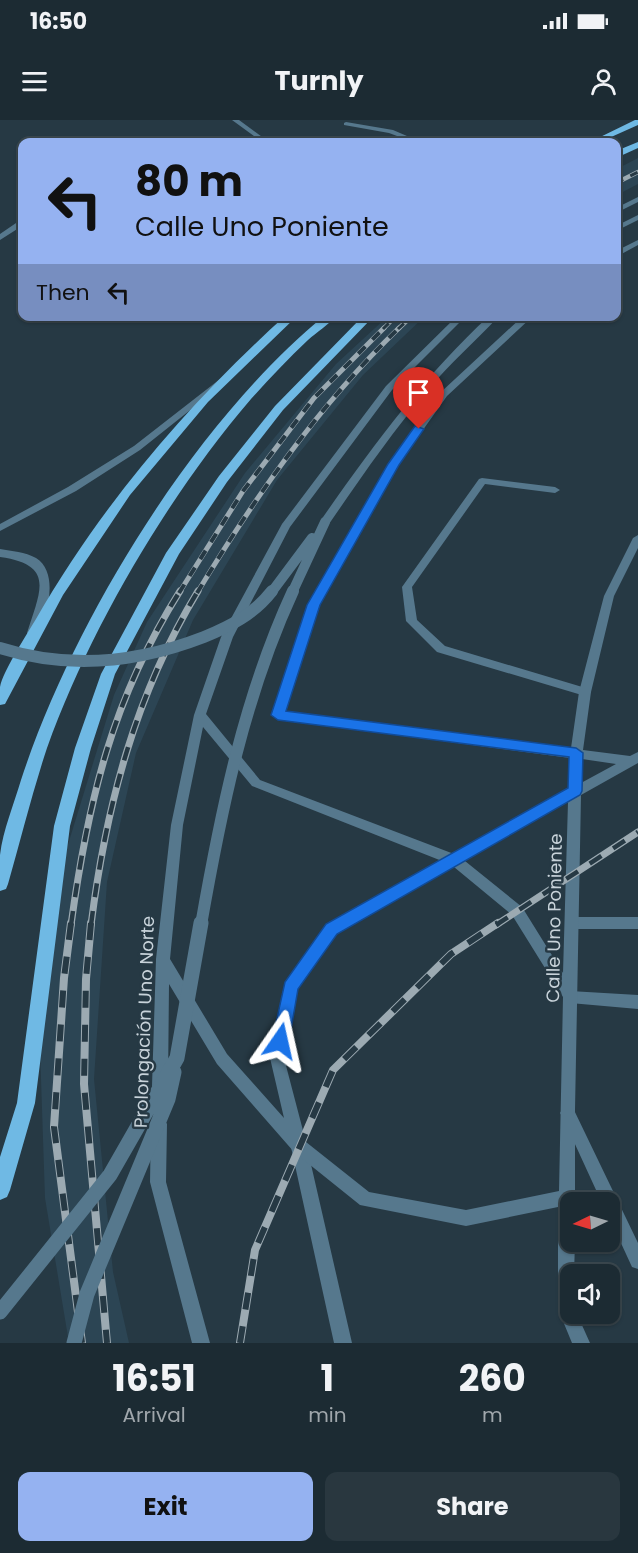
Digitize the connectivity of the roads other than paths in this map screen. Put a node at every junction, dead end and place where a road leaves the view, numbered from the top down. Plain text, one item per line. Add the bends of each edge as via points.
1 (235, 120) edge
2 (638, 122) edge
3 (346, 124) dead end
4 (260, 138) edge
5 (409, 138) edge
6 (603, 138) edge
7 (638, 145) edge
8 (621, 153) edge
9 (638, 200) edge
10 (621, 208) edge
11 (638, 217) edge
12 (18, 225) edge
13 (621, 226) edge
14 (0, 238) edge
15 (638, 242) edge
16 (621, 252) edge
17 (287, 321) edge
18 (326, 321) edge
19 (364, 321) edge
20 (457, 321) edge
21 (490, 321) edge
22 (523, 321) edge
23 (223, 379) junction
24 (555, 490) dead end
25 (326, 522) junction
26 (0, 528) edge
27 (638, 538) edge
28 (0, 553) edge
29 (31, 637) junction
30 (0, 648) edge
31 (585, 692) junction
32 (0, 700) edge
33 (200, 715) junction
34 (576, 753) junction
35 (636, 759) edge
36 (575, 791) junction
37 (455, 860) junction
38 (0, 884) edge
39 (572, 923) junction
40 (638, 923) edge
41 (163, 959) junction
42 (570, 997) junction
43 (638, 1002) edge
44 (177, 1058) junction
45 (567, 1110) junction
46 (299, 1147) junction
47 (0, 1190) edge
48 (567, 1192) edge
49 (560, 1198) edge
50 (567, 1252) edge
51 (638, 1261) edge
52 (0, 1312) edge
53 (74, 1343) edge
54 (201, 1343) edge
55 (343, 1343) edge
56 (581, 1343) edge

1 - 4 street
2 - 6 main road
3 - 5 street via 392,131
7 - 8 main road
9 - 10 street
11 - 13 street
12 - 14 street
15 - 16 street
17 - 23 main road
18 - 38 main road via 269,373 211,440 123,572 87,639 48,728 27,784
19 - 47 main road via 279,408 223,479 174,553 108,674 62,826 26,1103
20 - 33 street, Prolongación Uno Norte via 389,388 285,526 227,637
21 - 25 street via 433,379 385,437
22 - 34 street via 444,393 394,464 313,605 278,715
23 - 26 street via 137,448
23 - 29 main road via 164,442 116,505
24 - 31 street via 483,481 407,587 412,621 441,649
25 - 30 street, bridge via 255,610 176,650 98,662 59,661
25 - 44 street, bridge via 287,604 247,715 222,807
27 - 31 street, Calle Uno Poniente via 609,596
28 - 29 street via 21,554 40,567 47,584
29 - 32 main road
31 - 34 street, Calle Uno Poniente
33 - 37 street via 256,783
33 - 41 street, Prolongación Uno Norte via 177,825
34 - 35 street
34 - 36 street, Calle Uno Poniente
35 - 36 street
36 - 37 street
36 - 39 street, Calle Uno Poniente
37 - 42 street via 517,911
37 - 46 street via 332,929 291,987 277,1058
39 - 40 street
39 - 42 street, Calle Uno Poniente
41 - 46 street via 222,1059
41 - 54 street, Prolongación Uno Norte via 158,1182
42 - 43 street
42 - 45 street, Calle Uno Poniente
44 - 52 street, bridge via 110,1175
44 - 53 street, bridge via 168,1099 87,1294
45 - 48 street, Calle Uno Poniente
45 - 51 street
46 - 49 street via 366,1199 466,1218
46 - 55 street
50 - 56 street, Calle Uno Poniente via 566,1309

